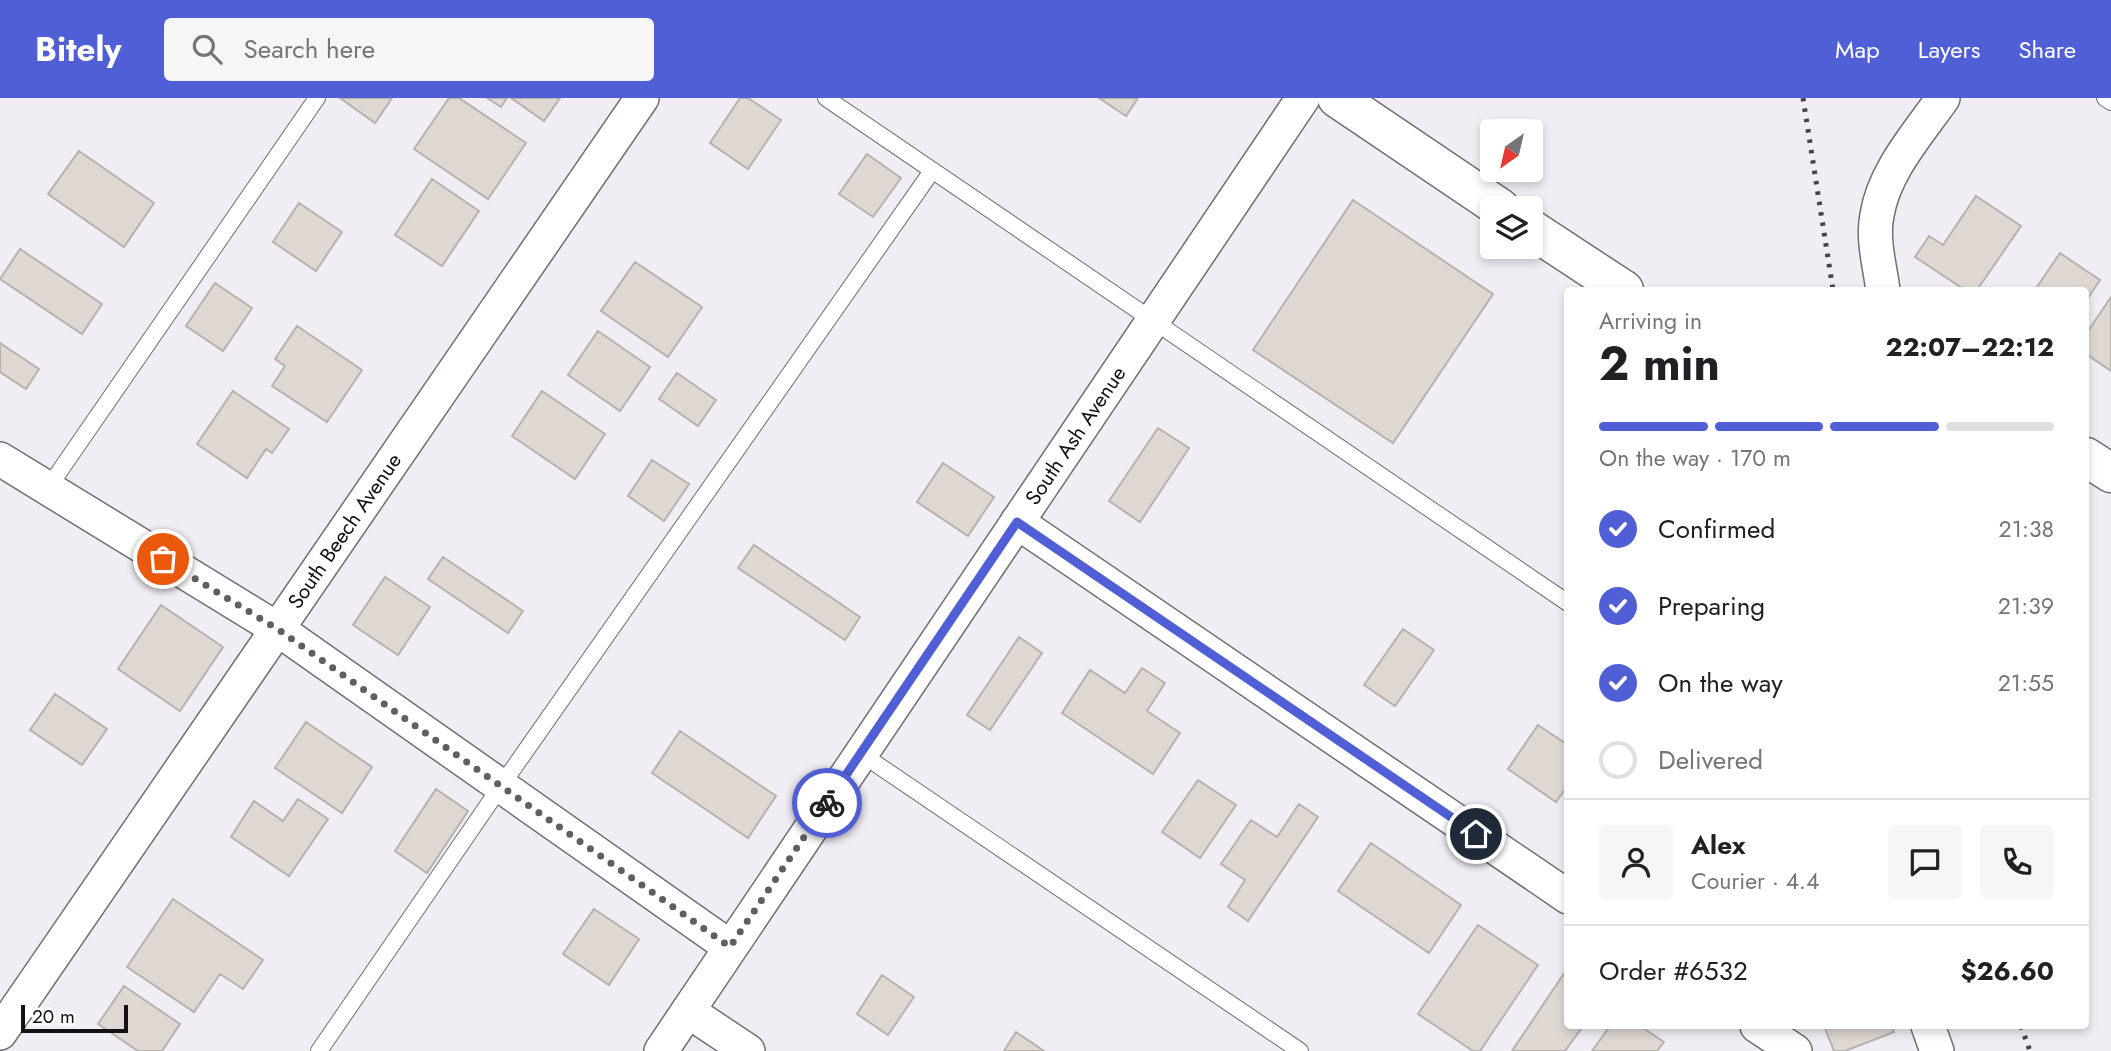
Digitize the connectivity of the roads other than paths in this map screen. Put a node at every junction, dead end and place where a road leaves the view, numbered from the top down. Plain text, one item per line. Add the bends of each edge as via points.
1 (317, 98) edge
2 (642, 98) edge
3 (826, 98) edge
4 (1303, 98) edge
5 (1337, 98) edge
6 (1943, 98) edge
7 (2105, 98) edge
8 (2111, 102) edge
9 (932, 171) junction
10 (1482, 196) edge
11 (1543, 237) edge
12 (1619, 287) edge
13 (1883, 287) edge
14 (1152, 321) junction
15 (0, 459) edge
16 (2089, 459) edge
17 (2111, 473) edge
18 (48, 488) junction
19 (1017, 522) junction
20 (1564, 600) edge
21 (279, 630) junction
22 (860, 753) junction
23 (501, 786) junction
24 (1564, 894) edge
25 (730, 947) junction
26 (688, 1011) junction
27 (1762, 1029) edge
28 (1929, 1029) edge
29 (0, 1033) edge
30 (319, 1051) edge
31 (661, 1051) edge
32 (748, 1051) edge
33 (1300, 1051) edge
34 (1795, 1051) edge
35 (1937, 1051) edge

1 - 18 lane
2 - 21 street, South Beech Avenue
3 - 9 lane
4 - 14 street, South Ash Avenue
5 - 10 street
6 - 13 street via 1894,170 1876,216
7 - 8 lane
9 - 14 lane
9 - 23 lane
11 - 12 street
14 - 19 street, South Ash Avenue
14 - 20 lane
15 - 18 street
16 - 17 street
18 - 21 street
19 - 22 street, South Ash Avenue
19 - 24 street
21 - 23 street
21 - 29 street, South Beech Avenue
22 - 25 street, South Ash Avenue
22 - 33 lane
23 - 25 street
23 - 30 lane
25 - 26 street, South Ash Avenue
26 - 31 street, South Ash Avenue
26 - 32 street
27 - 34 street
28 - 35 street

